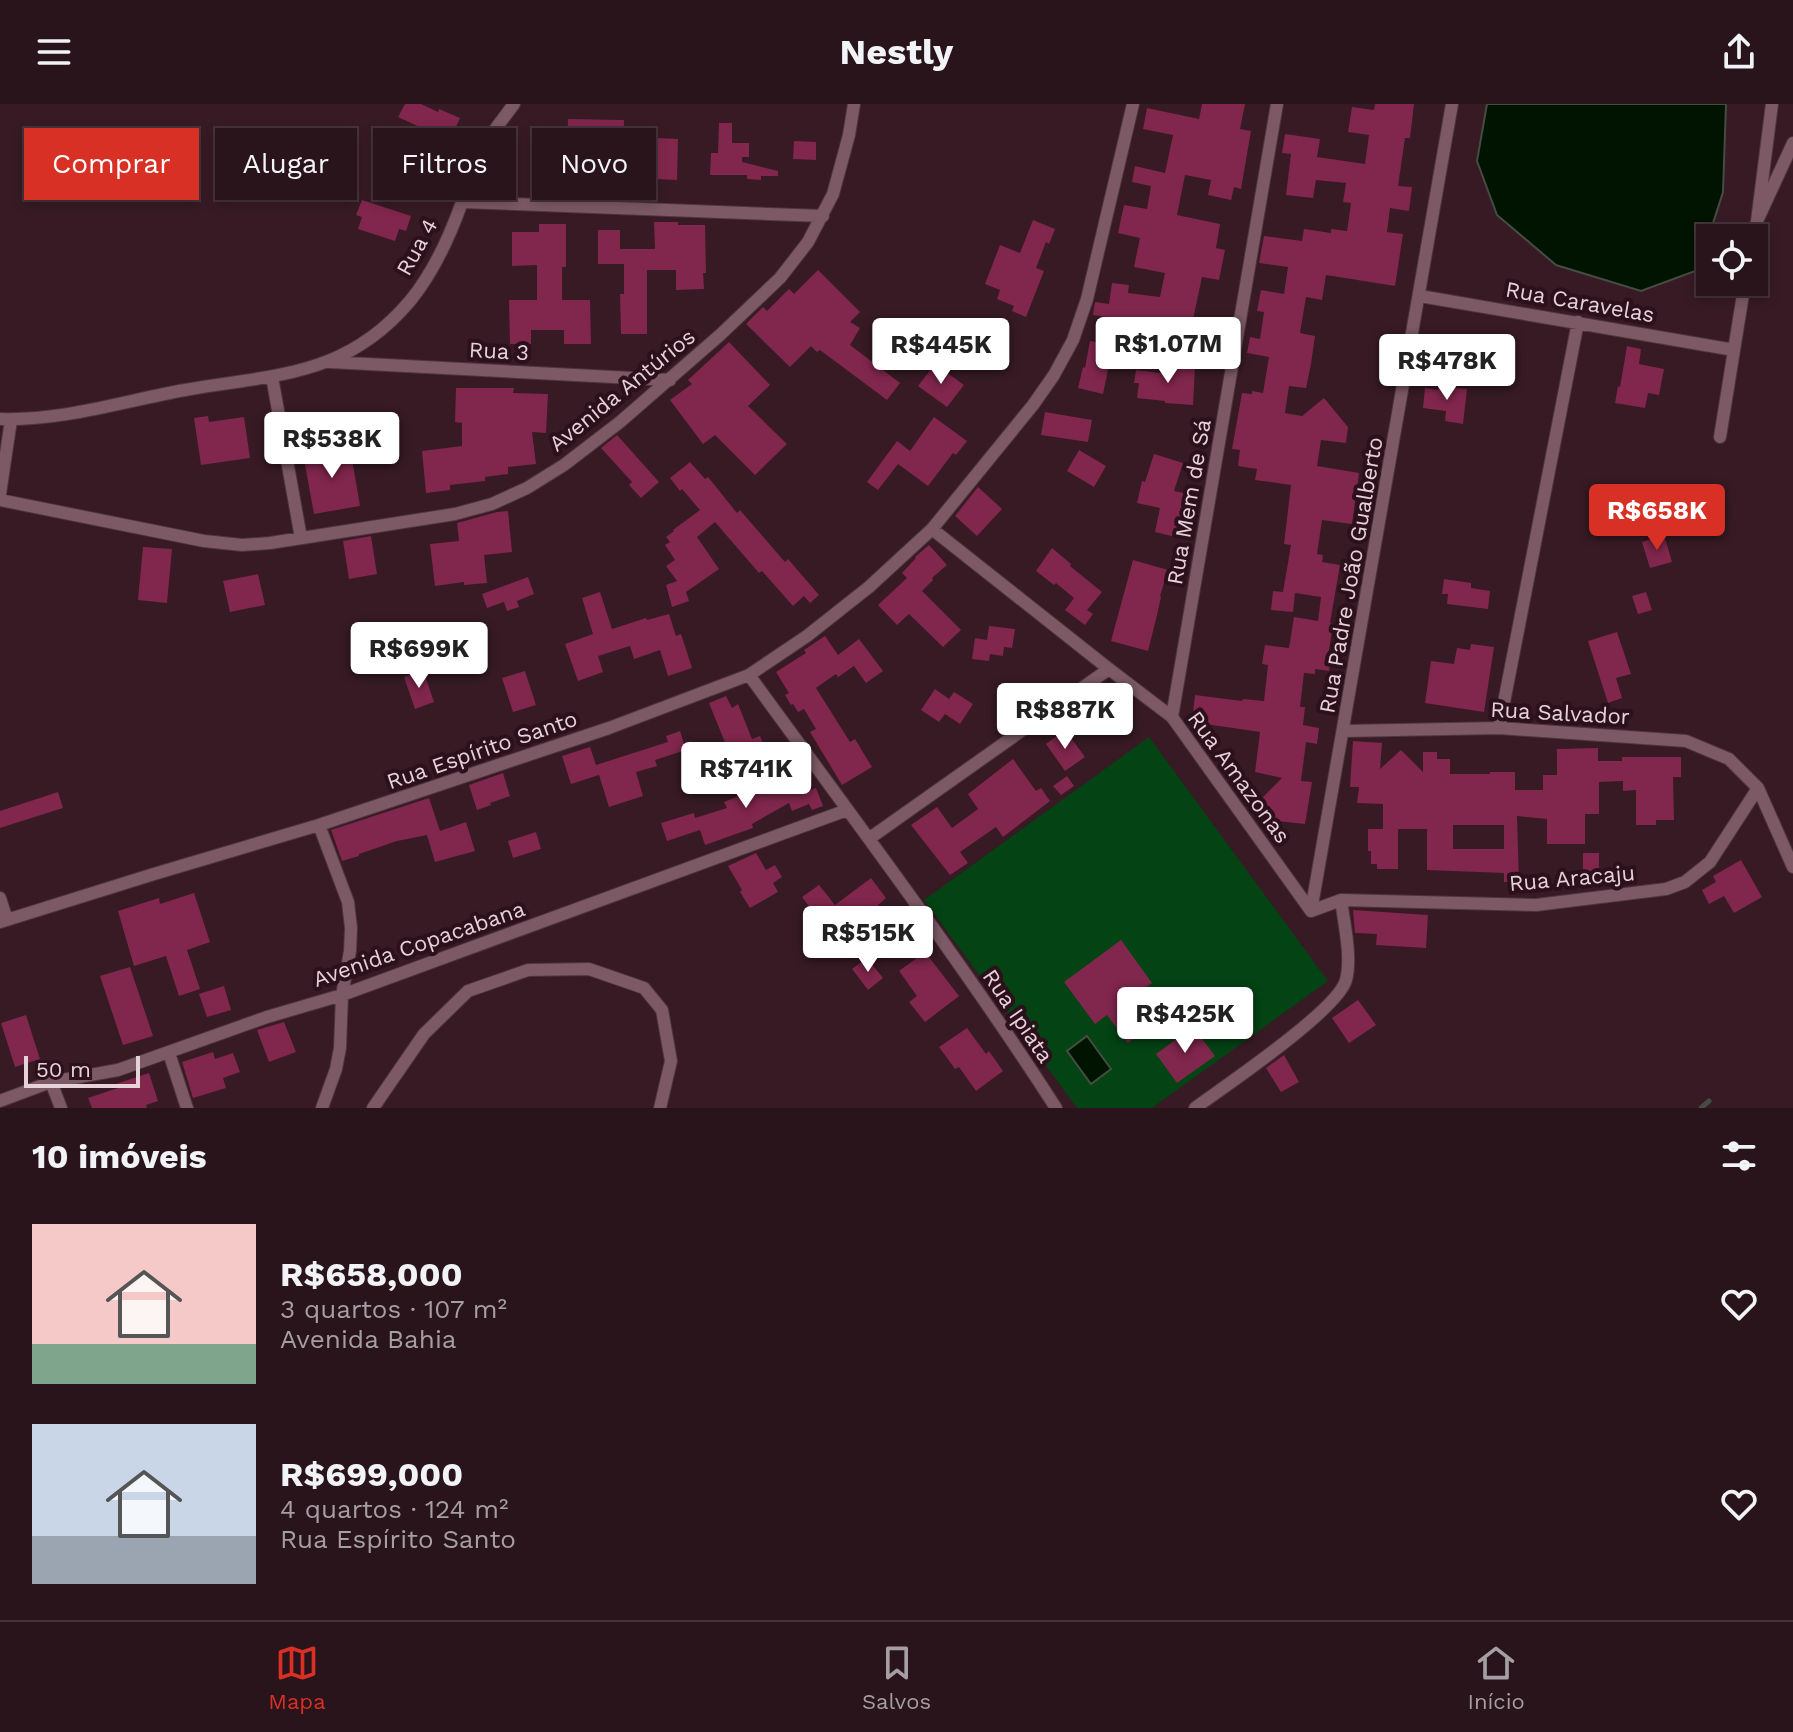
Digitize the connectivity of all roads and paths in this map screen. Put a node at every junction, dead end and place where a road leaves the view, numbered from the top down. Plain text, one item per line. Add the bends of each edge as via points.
1 (514, 104) edge
2 (854, 104) edge
3 (1133, 104) edge
4 (1277, 104) edge
5 (1452, 104) edge
6 (1772, 104) edge
7 (1793, 143) edge
8 (462, 202) junction
9 (823, 216) junction
10 (1757, 221) junction
11 (1756, 224) edge
12 (1420, 296) junction
13 (1743, 296) edge
14 (1578, 322) junction
15 (353, 349) joint
16 (1734, 350) junction
17 (327, 362) junction
18 (272, 377) junction
19 (670, 380) junction
20 (6, 420) edge
21 (1720, 437) dead end
22 (0, 494) edge
23 (0, 500) edge
24 (932, 529) junction
25 (301, 538) junction
26 (1109, 669) junction
27 (749, 675) junction
28 (1172, 717) junction
29 (1499, 728) junction
30 (1344, 731) junction
31 (1758, 788) junction
32 (847, 810) junction
33 (319, 825) junction
34 (870, 838) junction
35 (1793, 867) edge
36 (0, 898) edge
37 (1341, 900) junction
38 (1311, 911) junction
39 (4, 921) edge
40 (342, 995) junction
41 (169, 1053) junction
42 (51, 1082) junction
43 (0, 1101) edge
44 (61, 1108) edge
45 (187, 1108) edge
46 (322, 1108) edge
47 (373, 1108) edge
48 (660, 1108) edge
49 (1056, 1108) edge
50 (1195, 1108) edge

1 - 8 street, Rua 4 via 484,143
2 - 9 street, Avenida Antúrios
3 - 24 street, Rua Espírito Santo via 1073,340 1033,405
4 - 28 street, Rua Mem de Sá
5 - 12 street, Rua Padre João Gualberto
6 - 10 street
7 - 10 street
8 - 9 street
8 - 15 street, Rua 4 via 434,266 410,301
9 - 19 street, Avenida Antúrios via 780,278
10 - 11 street
12 - 14 street, Rua Caravelas
12 - 30 street, Rua Padre João Gualberto
13 - 16 street
14 - 16 street, Rua Caravelas
14 - 29 street
15 - 17 street, Rua 3
16 - 21 street
17 - 18 street, Rua 3
17 - 19 street, Rua 3
18 - 20 street, Rua 3
18 - 25 street
19 - 25 street, Avenida Antúrios via 564,465 492,504
20 - 22 street
23 - 25 street, Avenida Antúrios via 204,541 242,545
24 - 26 street, Rua Amazonas
24 - 27 street, Rua Espírito Santo via 869,587
26 - 28 street, Rua Amazonas
26 - 34 street
27 - 32 street, Rua Ipiata
27 - 33 street, Rua Espírito Santo
28 - 38 street, Rua Amazonas
29 - 30 street, Rua Salvador
29 - 31 street, Rua Salvador via 1686,741 1729,759
30 - 38 street, Rua Padre João Gualberto
31 - 35 street
31 - 37 street, Rua Aracaju via 1710,862 1666,889 1536,905
32 - 34 street, Rua Ipiata
32 - 40 street, Avenida Copacabana
33 - 39 street, Rua Espírito Santo
33 - 40 street via 348,902 350,951
34 - 49 street, Rua Ipiata
36 - 39 street
37 - 38 street, Rua Aracaju
37 - 50 street via 1348,964 1346,983 1334,1001
40 - 41 street, Avenida Copacabana
40 - 46 street via 340,1048
41 - 42 street, Avenida Copacabana via 118,1070
41 - 45 street
42 - 43 street, Avenida Copacabana
42 - 44 street
47 - 48 street via 424,1034 468,991 528,970 589,969 644,988 662,1010 671,1061

